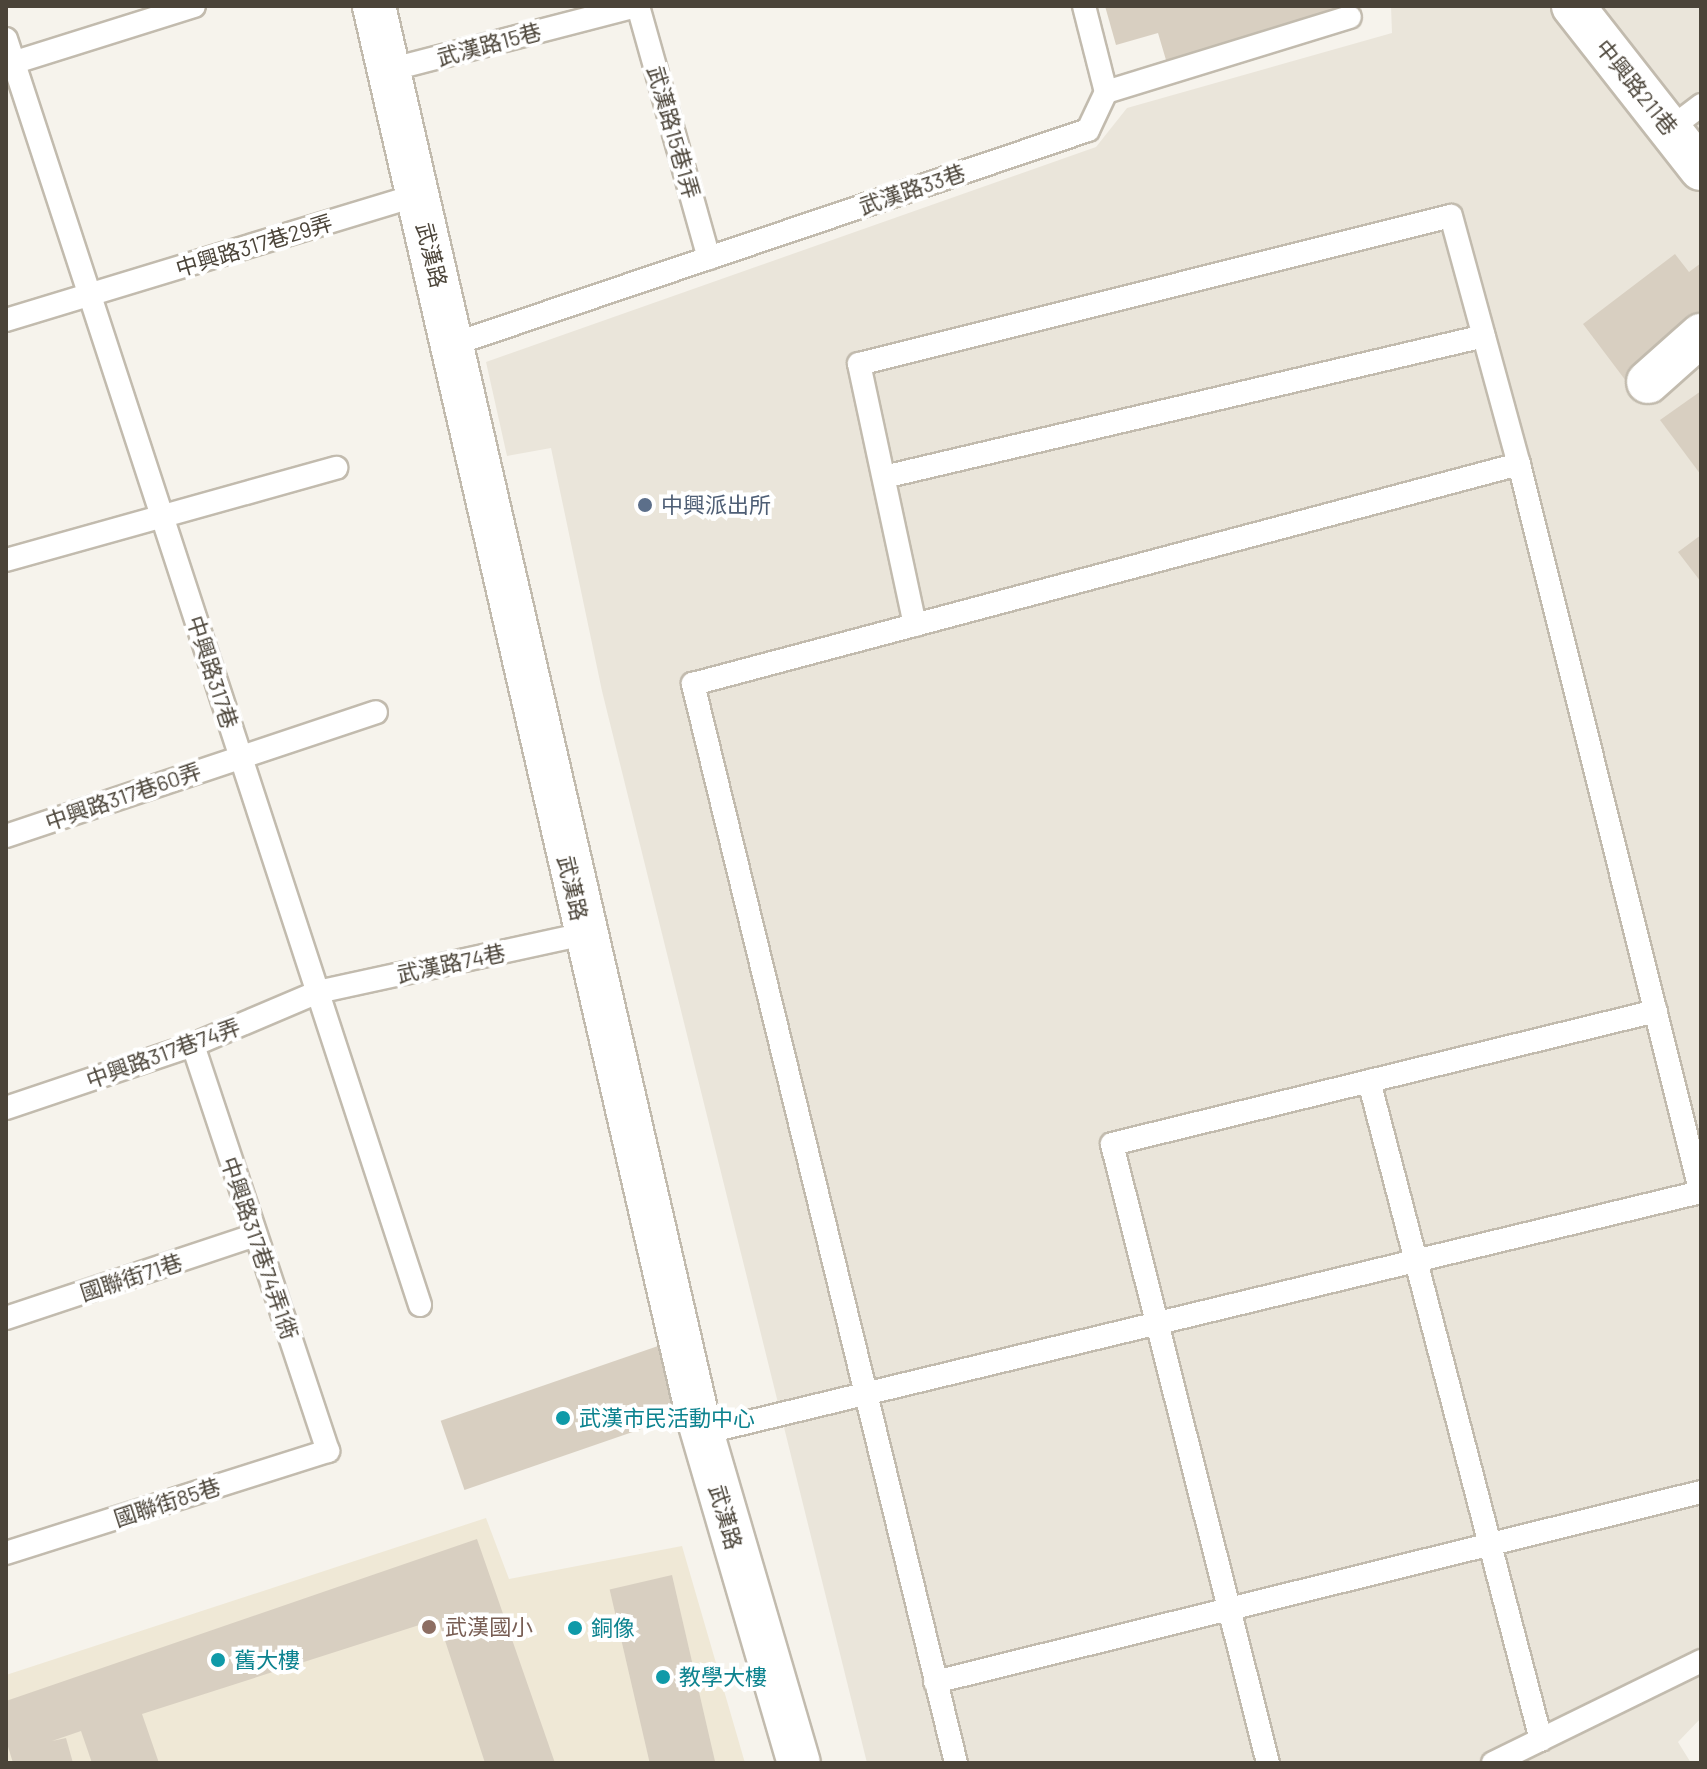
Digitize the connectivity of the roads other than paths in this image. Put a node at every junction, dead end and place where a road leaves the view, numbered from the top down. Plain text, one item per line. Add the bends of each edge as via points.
1 (194, 6) edge
2 (374, 6) edge
3 (638, 6) edge
4 (1084, 6) edge
5 (1573, 6) edge
6 (1350, 17) dead end
7 (6, 39) edge
8 (10, 64) edge
9 (389, 70) junction
10 (1106, 92) junction
11 (1686, 116) edge
12 (1701, 169) edge
13 (418, 195) junction
14 (709, 258) junction
15 (89, 294) junction
16 (6, 320) edge
17 (1701, 335) edge
18 (1484, 336) junction
19 (454, 344) junction
20 (1648, 382) dead end
21 (1519, 464) junction
22 (336, 468) dead end
23 (884, 477) junction
24 (161, 514) junction
25 (6, 560) edge
26 (915, 625) junction
27 (376, 712) dead end
28 (241, 756) junction
29 (6, 836) edge
30 (584, 934) junction
31 (318, 992) junction
32 (1656, 1011) junction
33 (193, 1045) junction
34 (1369, 1081) junction
35 (6, 1108) edge
36 (1701, 1191) edge
37 (256, 1235) junction
38 (1414, 1259) junction
39 (420, 1305) dead end
40 (6, 1318) edge
41 (1158, 1322) junction
42 (869, 1392) junction
43 (703, 1433) junction
44 (328, 1451) joint
45 (1701, 1492) edge
46 (1490, 1544) junction
47 (6, 1553) edge
48 (1231, 1608) junction
49 (1701, 1661) edge
50 (935, 1682) junction
51 (1541, 1740) junction
52 (799, 1763) edge
53 (956, 1763) edge
54 (1268, 1763) edge
55 (1493, 1763) edge

1 - 8 lane
2 - 9 street, 武漢路
3 - 9 lane, 武漢路15巷
3 - 14 lane, 武漢路15巷1弄
4 - 10 lane
5 - 11 street, 中興路211巷
6 - 10 lane
7 - 8 lane, 中興路317巷
8 - 15 lane, 中興路317巷
9 - 13 street, 武漢路
10 - 14 lane, 武漢路33巷 via 1088,130
11 - 12 street, 中興路211巷
13 - 15 lane, 中興路317巷29弄
13 - 19 street, 武漢路
14 - 19 lane, 武漢路33巷
15 - 16 lane, 中興路317巷29弄
15 - 24 lane, 中興路317巷
17 - 20 street
18 - 21 lane
18 - 23 lane
18 - 23 lane via 1451,216 859,364
19 - 30 street, 武漢路
21 - 26 lane
21 - 32 lane
22 - 24 lane
23 - 26 lane
24 - 25 lane
24 - 28 lane, 中興路317巷
26 - 42 lane via 693,684
27 - 28 lane, 中興路317巷60弄
28 - 29 lane, 中興路317巷60弄
28 - 31 lane, 中興路317巷
30 - 31 lane, 武漢路74巷
30 - 43 street, 武漢路
31 - 33 lane, 中興路317巷74弄
31 - 39 lane, 中興路317巷
32 - 34 lane
32 - 36 lane
33 - 35 lane, 中興路317巷74弄
33 - 37 lane, 中興路317巷74弄1衖
34 - 38 lane
34 - 41 lane via 1112,1144
36 - 38 lane
37 - 40 lane, 國聯街71巷
37 - 44 lane, 中興路317巷74弄1衖
38 - 41 lane
38 - 46 lane
41 - 42 lane
41 - 48 lane
42 - 43 lane
42 - 50 lane
43 - 52 street, 武漢路
44 - 47 lane, 國聯街85巷
45 - 46 lane
46 - 48 lane
46 - 51 lane
48 - 50 lane
48 - 54 lane
49 - 51 lane
50 - 53 lane
51 - 55 lane

